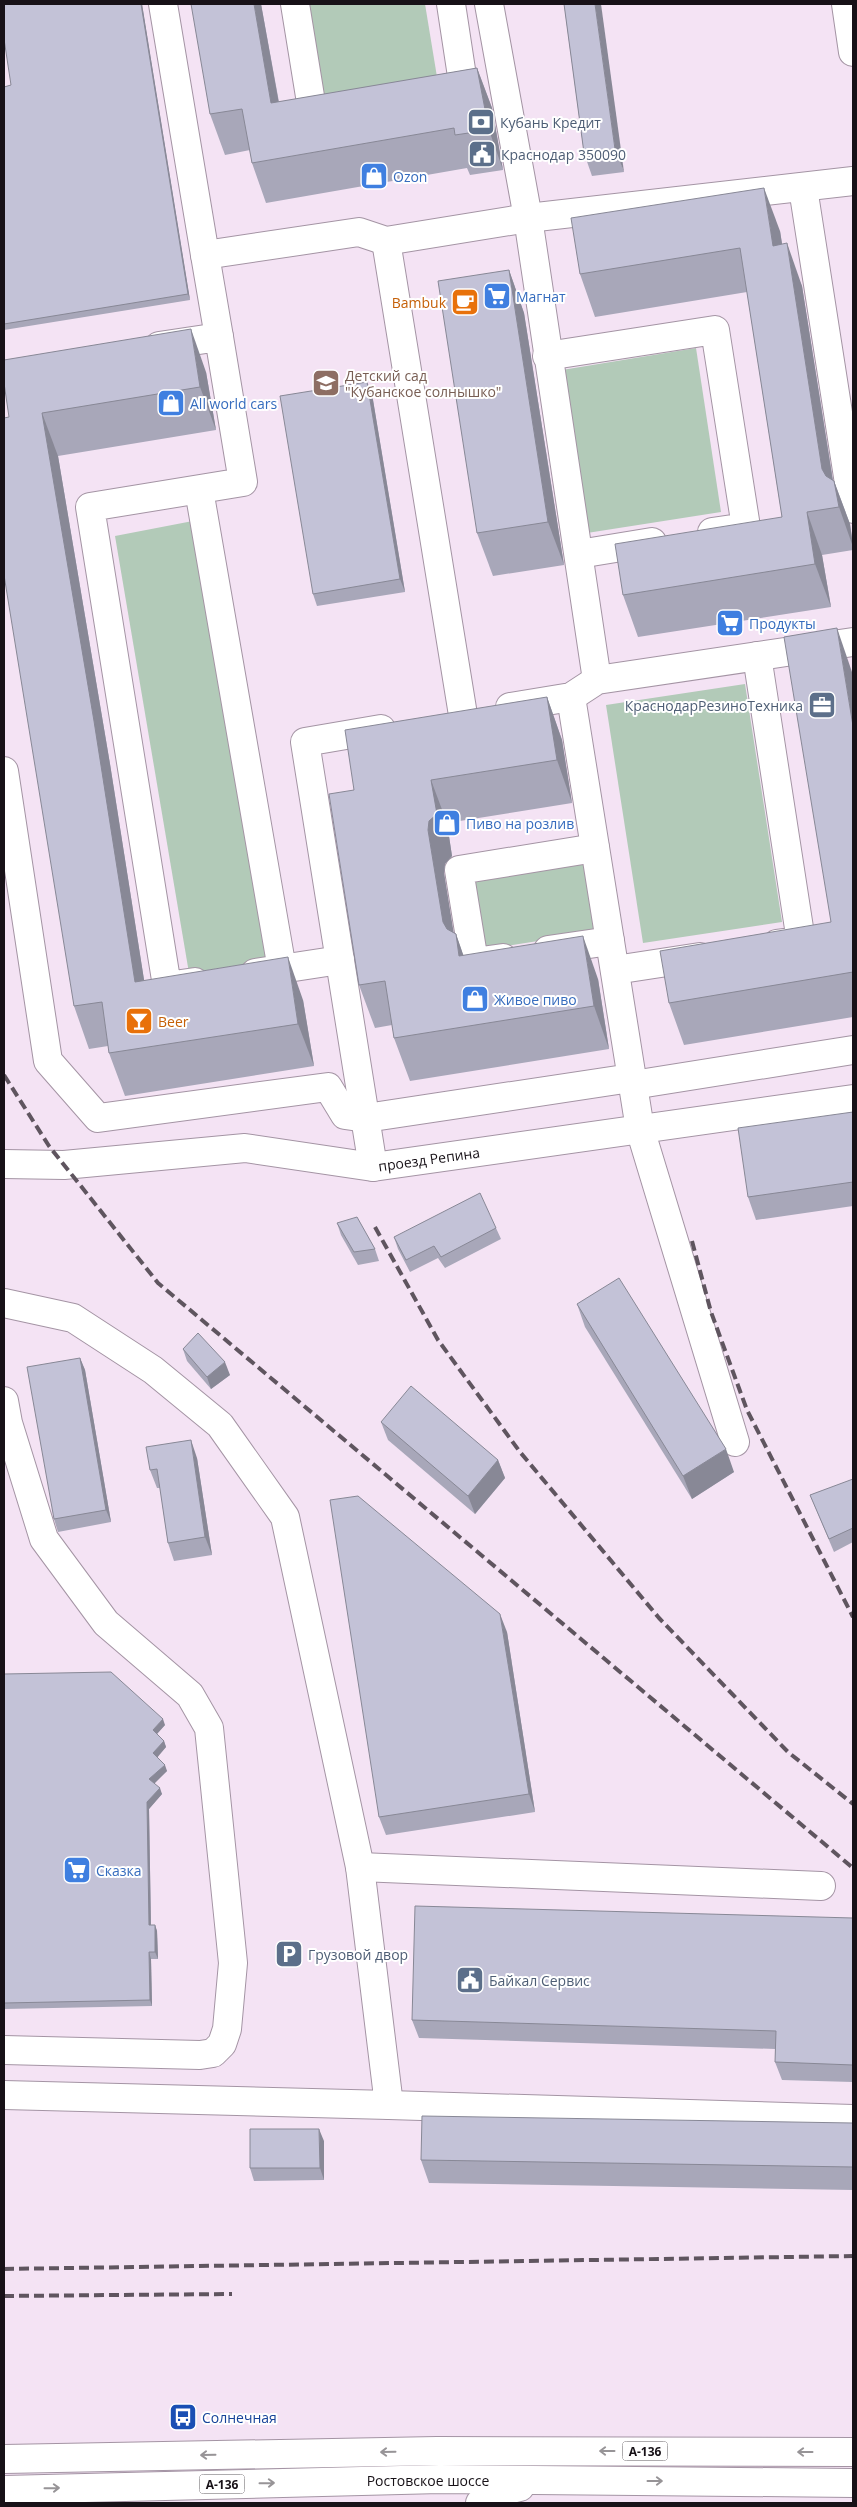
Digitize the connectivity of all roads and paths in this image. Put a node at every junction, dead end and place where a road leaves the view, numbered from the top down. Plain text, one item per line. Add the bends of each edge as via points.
1 (163, 4) edge
2 (295, 4) edge
3 (451, 4) edge
4 (489, 4) edge
5 (846, 4) edge
6 (853, 52) edge
7 (502, 90) junction
8 (465, 96) junction
9 (437, 100) edge
10 (352, 115) edge
11 (853, 181) edge
12 (803, 188) junction
13 (528, 218) junction
14 (386, 241) junction
15 (205, 255) junction
16 (219, 337) junction
17 (131, 351) edge
18 (547, 356) junction
19 (199, 490) junction
20 (853, 509) edge
21 (580, 554) junction
22 (853, 642) edge
23 (756, 656) junction
24 (597, 680) junction
25 (571, 697) junction
26 (463, 715) junction
27 (435, 720) edge
28 (407, 724) edge
29 (4, 771) edge
30 (595, 848) junction
31 (610, 941) junction
32 (752, 948) edge
33 (723, 953) edge
34 (340, 960) junction
35 (282, 969) junction
36 (615, 970) junction
37 (853, 1050) edge
38 (632, 1082) junction
39 (853, 1099) edge
40 (366, 1118) junction
41 (640, 1130) junction
42 (4, 1164) edge
43 (373, 1167) junction
44 (4, 1302) edge
45 (4, 1400) edge
46 (734, 1442) dead end
47 (360, 1867) junction
48 (821, 1886) dead end
49 (4, 2050) edge
50 (4, 2095) edge
51 (389, 2105) junction
52 (853, 2119) edge
53 (437, 2451) junction
54 (853, 2452) edge
55 (4, 2459) edge
56 (571, 2480) junction
57 (853, 2482) edge
58 (4, 2490) edge
59 (442, 2491) edge
60 (480, 2503) edge

1 - 15 main road
2 - 10 main road via 314,121
3 - 8 main road
4 - 7 main road
5 - 6 main road
7 - 8 main road
7 - 13 main road
8 - 9 main road
11 - 12 main road
12 - 13 main road
12 - 20 main road
13 - 14 main road
13 - 18 main road
14 - 15 main road via 359,232
14 - 26 main road
15 - 16 main road
16 - 17 main road
16 - 19 main road via 243,482
18 - 21 main road
18 - 21 main road via 715,330 746,526
19 - 35 main road
19 - 35 main road via 90,507 168,986
21 - 24 main road
22 - 23 main road
23 - 24 main road
23 - 32 main road via 801,940
24 - 25 main road
25 - 26 main road
25 - 30 main road
26 - 27 main road
28 - 34 main road via 305,742
29 - 40 main road via 48,1061 98,1118 328,1087 345,1114
30 - 31 main road
30 - 31 main road via 459,870 474,962
31 - 36 main road
33 - 36 main road
34 - 35 main road
34 - 40 main road
36 - 38 main road
37 - 38 main road
38 - 40 main road
38 - 41 main road
39 - 41 main road, проезд Репина
40 - 43 main road
41 - 43 main road, проезд Репина
41 - 46 main road
42 - 43 main road, проезд Репина via 64,1165 245,1148
44 - 47 main road via 73,1318 153,1370 220,1425 285,1517
45 - 49 main road via 8,1423 44,1539 106,1623 190,1695 209,1728 232,1963 227,2029 222,2044 213,2052 182,2056
47 - 48 main road
47 - 51 main road
50 - 51 main road
51 - 52 main road
54 -> 53 main road, Ростовское шоссе / А-136
53 -> 55 main road, Ростовское шоссе / А-136
53 - 59 main road
56 -> 57 main road, Ростовское шоссе / А-136
56 - 59 main road, Ростовское шоссе / А-136
56 - 60 main road via 506,2490 491,2494
58 -> 59 main road, Ростовское шоссе / А-136

